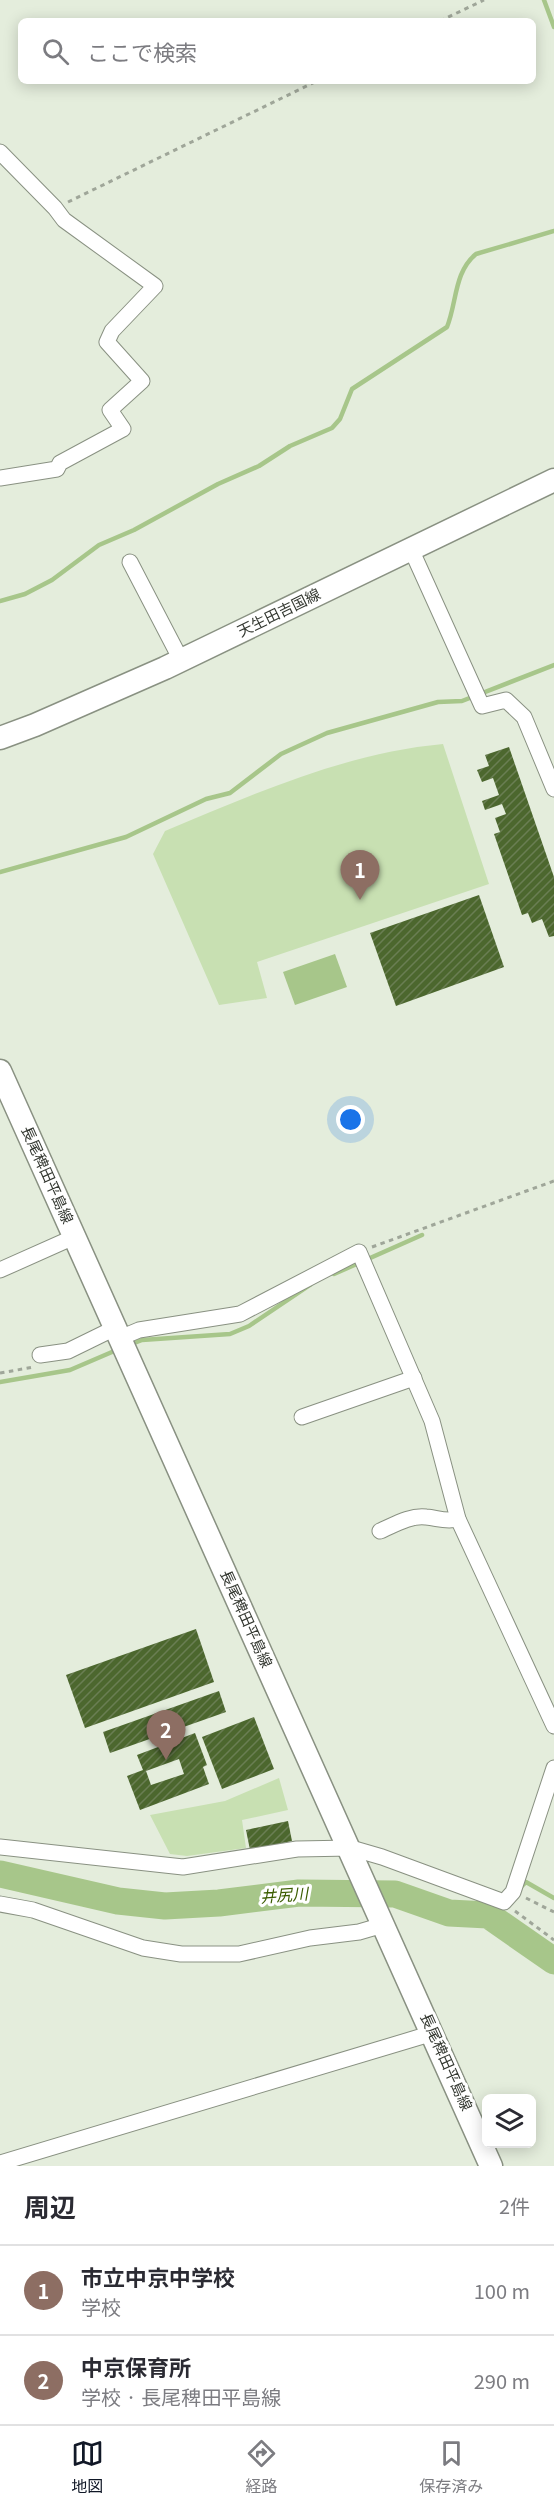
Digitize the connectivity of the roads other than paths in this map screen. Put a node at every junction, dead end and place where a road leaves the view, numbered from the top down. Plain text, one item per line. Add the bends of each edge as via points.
1 (0, 152) edge
2 (0, 478) edge
3 (554, 480) edge
4 (411, 549) junction
5 (130, 562) dead end
6 (181, 660) junction
7 (0, 738) edge
8 (554, 789) edge
9 (0, 1071) edge
10 (74, 1237) junction
11 (1, 1268) edge
12 (117, 1333) junction
13 (40, 1355) dead end
14 (414, 1378) junction
15 (302, 1417) dead end
16 (458, 1519) junction
17 (380, 1531) dead end
18 (554, 1726) edge
19 (554, 1768) edge
20 (0, 1847) edge
21 (353, 1853) junction
22 (0, 1904) edge
23 (381, 1921) junction
24 (434, 2033) junction
25 (1, 2163) edge
26 (491, 2166) edge

1 - 2 street via 64,220 155,286 112,331 107,342 142,381 110,410 123,429 60,463 57,469
3 - 4 main road, 天生田吉国線
4 - 6 main road, 天生田吉国線
4 - 8 street via 482,706 507,700 524,717
5 - 6 street
6 - 7 main road, 天生田吉国線
9 - 10 main road, 長尾稗田平島線
10 - 11 street
10 - 12 main road, 長尾稗田平島線
12 - 13 street via 68,1351
12 - 14 street via 240,1314 359,1252
12 - 21 main road, 長尾稗田平島線
14 - 15 street
14 - 16 street via 432,1421
16 - 17 street via 446,1522 424,1516
16 - 18 street
19 - 21 street via 509,1897 382,1857
20 - 21 street via 183,1867 297,1849
21 - 23 main road, 長尾稗田平島線
22 - 23 street via 33,1910 143,1947 181,1954 239,1954 359,1932
23 - 24 main road, 長尾稗田平島線
24 - 25 street
24 - 26 main road, 長尾稗田平島線

